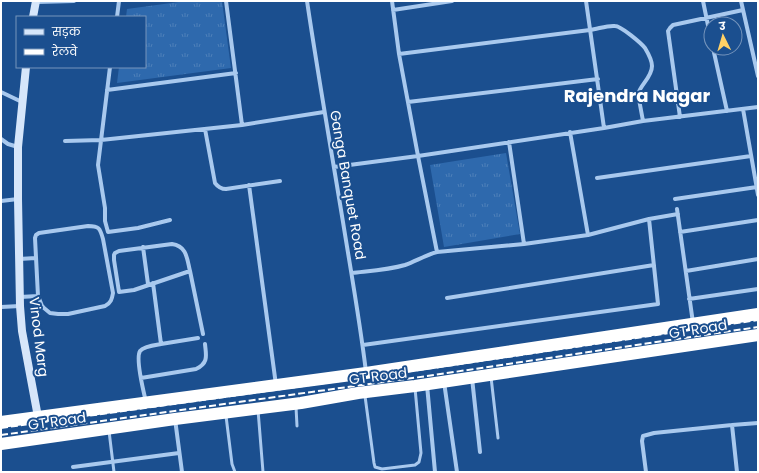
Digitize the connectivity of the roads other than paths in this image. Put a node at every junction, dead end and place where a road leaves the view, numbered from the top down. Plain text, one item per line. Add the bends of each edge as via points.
1 (74, 1) edge
2 (119, 1) edge
3 (226, 1) edge
4 (307, 1) edge
5 (392, 1) edge
6 (452, 1) edge
7 (586, 1) edge
8 (703, 1) edge
9 (741, 1) edge
10 (36, 2) edge
11 (393, 10) junction
12 (743, 10) junction
13 (33, 16) edge
14 (117, 16) edge
15 (706, 16) edge
16 (715, 16) edge
17 (703, 19) edge
18 (590, 30) junction
19 (399, 54) junction
20 (715, 56) edge
21 (26, 68) edge
22 (110, 68) edge
23 (236, 73) junction
24 (758, 76) edge
25 (598, 79) junction
26 (107, 90) junction
27 (1, 92) edge
28 (23, 102) junction
29 (408, 102) junction
30 (758, 107) edge
31 (743, 109) junction
32 (727, 111) junction
33 (324, 112) junction
34 (680, 117) junction
35 (643, 121) junction
36 (242, 125) junction
37 (604, 128) junction
38 (205, 129) junction
39 (570, 132) junction
40 (1, 139) edge
41 (101, 140) junction
42 (65, 141) dead end
43 (509, 142) junction
44 (18, 147) junction
45 (418, 156) junction
46 (751, 156) junction
47 (334, 167) junction
48 (596, 178) dead end
49 (280, 180) dead end
50 (249, 185) junction
51 (757, 187) junction
52 (758, 194) edge
53 (18, 199) junction
54 (675, 199) dead end
55 (1, 201) edge
56 (677, 209) dead end
57 (678, 214) junction
58 (650, 219) junction
59 (170, 220) dead end
60 (758, 220) edge
61 (680, 232) junction
62 (588, 235) junction
63 (524, 244) junction
64 (144, 248) junction
65 (437, 252) junction
66 (36, 258) junction
67 (19, 259) junction
68 (758, 259) edge
69 (654, 265) junction
70 (190, 271) junction
71 (686, 271) junction
72 (352, 273) junction
73 (153, 283) junction
74 (148, 284) junction
75 (758, 289) edge
76 (38, 296) junction
77 (20, 297) junction
78 (447, 298) dead end
79 (689, 299) junction
80 (20, 306) junction
81 (1, 307) edge
82 (758, 314) edge
83 (693, 323) junction
84 (202, 334) dead end
85 (758, 335) edge
86 (198, 338) dead end
87 (161, 344) junction
88 (205, 344) dead end
89 (363, 345) junction
90 (366, 372) junction
91 (491, 375) junction
92 (141, 378) junction
93 (472, 378) junction
94 (444, 382) junction
95 (276, 384) junction
96 (421, 385) junction
97 (364, 392) junction
98 (146, 402) junction
99 (296, 403) junction
100 (126, 405) junction
101 (258, 408) junction
102 (225, 413) junction
103 (38, 417) junction
104 (175, 419) junction
105 (1, 422) edge
106 (758, 423) edge
107 (732, 424) junction
108 (129, 426) junction
109 (297, 426) dead end
110 (108, 429) junction
111 (498, 438) dead end
112 (1, 444) edge
113 (480, 452) dead end
114 (179, 453) junction
115 (113, 462) junction
116 (73, 467) dead end
117 (114, 472) edge
118 (182, 472) edge
119 (235, 472) edge
120 (263, 472) edge
121 (435, 472) edge
122 (457, 472) edge
123 (646, 472) edge
124 (737, 472) edge

1 - 10 street
2 - 14 street
3 - 23 street
4 - 33 street, Ganga Banquet Road
5 - 11 street
6 - 11 street
7 - 18 street
8 - 15 street
9 - 12 street
10 - 13 street
11 - 19 street
12 - 16 street
12 - 24 street
17 - 34 street via 673,25 668,31
18 - 19 street
18 - 25 street
18 - 35 street via 614,25 620,27 644,48 652,65 649,76 638,94
19 - 29 street
20 - 32 street
21 - 28 street, Vinod Marg
22 - 26 street
23 - 26 street
23 - 36 street
25 - 29 street
25 - 37 street
26 - 41 street
27 - 28 street
28 - 44 street, Vinod Marg
29 - 45 street
30 - 31 street
31 - 32 street
31 - 46 street
32 - 34 street
33 - 36 street
33 - 47 street, Ganga Banquet Road
34 - 35 street
35 - 37 street
36 - 38 street
37 - 39 street
38 - 41 street
38 - 50 street via 215,183 222,189
39 - 43 street
39 - 62 street
40 - 44 street
41 - 42 street
41 - 59 street via 98,165 108,232
43 - 45 street
43 - 63 street
44 - 53 street, Vinod Marg
45 - 47 street
45 - 65 street
46 - 48 street
46 - 51 street
47 - 72 street, Ganga Banquet Road
49 - 50 street
50 - 95 street
51 - 52 street
51 - 54 street
53 - 55 street
53 - 67 street, Vinod Marg
56 - 57 street
57 - 58 street
57 - 61 street
58 - 62 street
58 - 69 street
60 - 61 street
61 - 71 street
62 - 63 street
63 - 65 street
64 - 70 street via 172,244 181,247 184,249
64 - 74 street
64 - 74 street via 119,251 115,253 114,260 119,292 134,290
65 - 72 street via 400,266
66 - 67 street
66 - 76 street
66 - 76 street via 34,238 39,233 88,226 99,228 113,293 111,301 105,306 68,314 50,313 42,306
67 - 77 street, Vinod Marg
68 - 71 street
69 - 78 street
69 - 89 street via 658,304
70 - 73 street
70 - 84 street
71 - 79 street
72 - 89 street, Ganga Banquet Road
73 - 74 street
73 - 87 street
75 - 79 street
76 - 77 street
77 - 80 street, Vinod Marg
79 - 83 street
80 - 81 street
80 - 103 street, Vinod Marg via 22,331
82 - 83 highway, GT Road
83 - 90 highway, GT Road
85 - 91 highway, GT Road
86 - 87 street
87 - 92 street via 140,351
88 - 92 street via 206,356 202,366
89 - 90 street, Ganga Banquet Road
90 - 95 highway, GT Road
91 - 93 highway, GT Road
91 - 111 lane
92 - 98 street
93 - 94 highway, GT Road
93 - 113 street
94 - 96 highway, GT Road
94 - 122 street
95 - 98 highway, GT Road
96 - 97 highway, GT Road
96 - 97 lane via 421,453 420,462 416,465 382,469 375,466
96 - 121 street
97 - 99 highway, GT Road
98 - 100 highway, GT Road
99 - 101 highway, GT Road
99 - 109 lane
100 - 103 highway, GT Road
100 - 108 highway
101 - 102 highway, GT Road
101 - 120 lane
102 - 104 highway, GT Road
102 - 119 lane
103 - 105 highway, GT Road
104 - 108 highway, GT Road
104 - 114 street
106 - 107 street
107 - 123 street via 643,436
107 - 124 street
108 - 110 highway, GT Road
110 - 112 highway, GT Road
110 - 115 lane
114 - 115 street
114 - 118 street
115 - 116 street
115 - 117 lane

